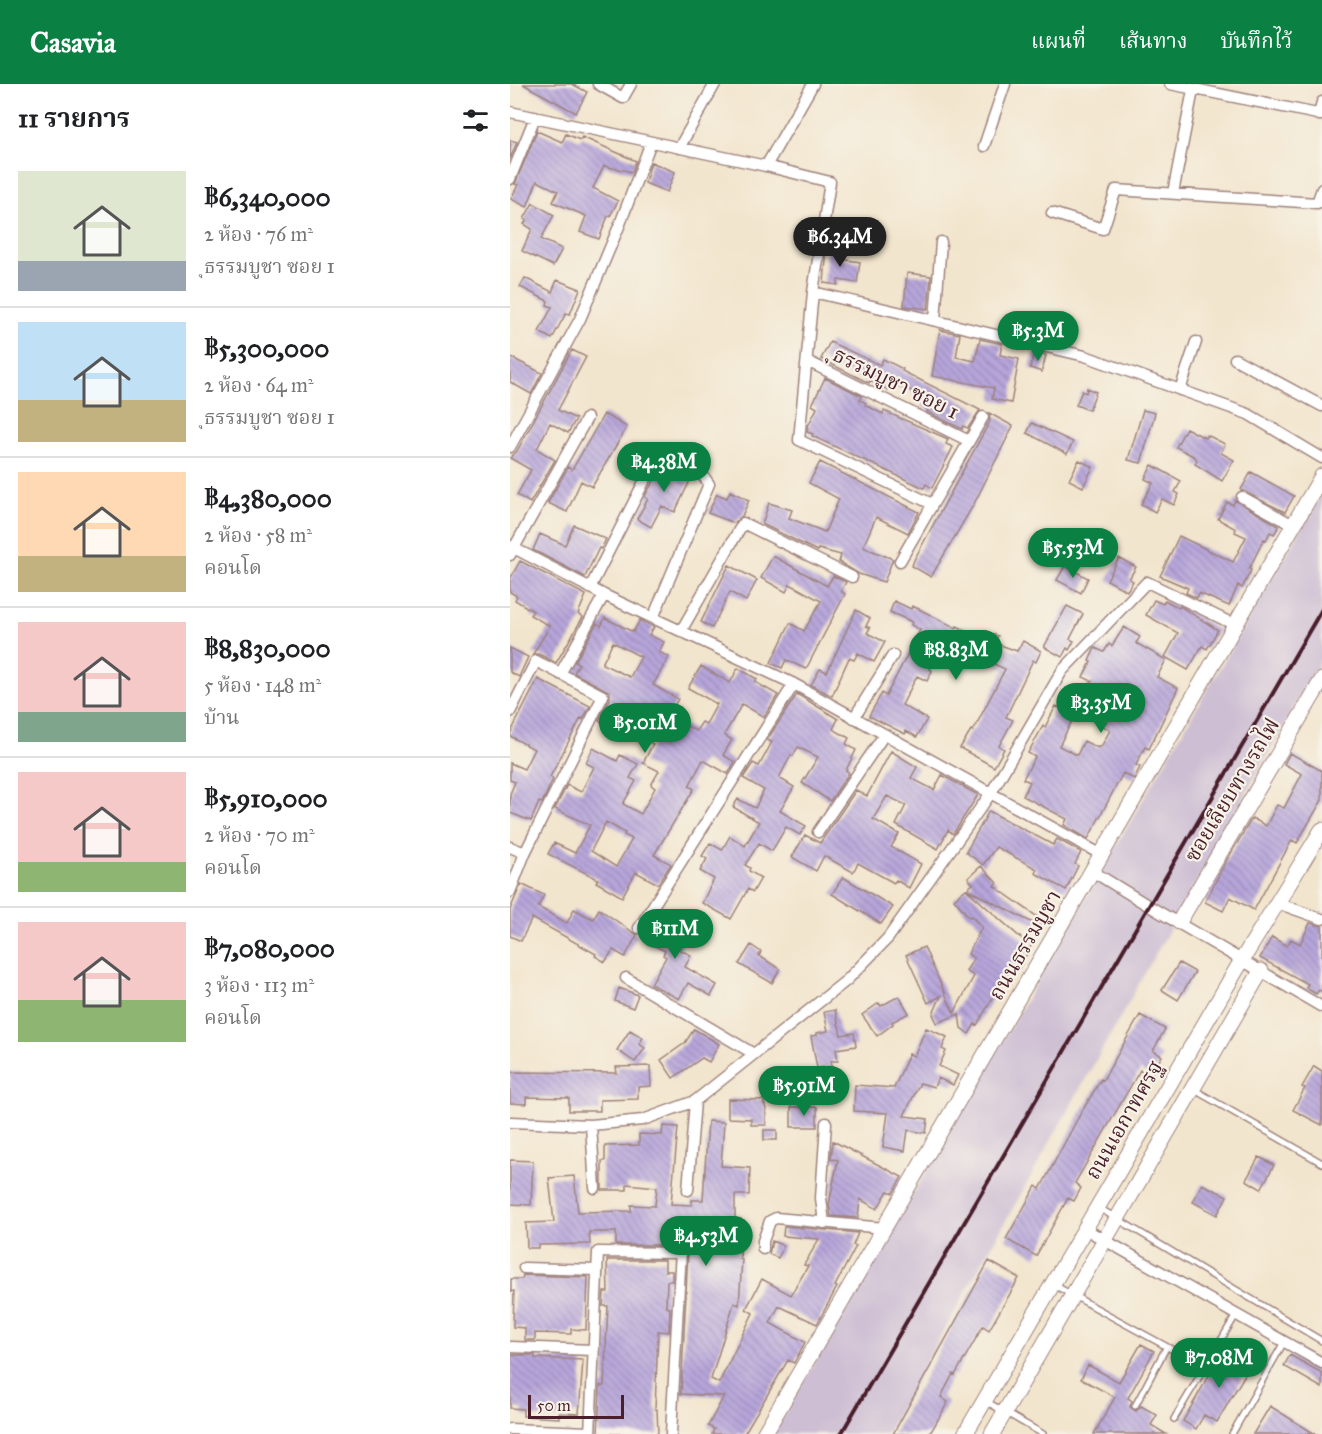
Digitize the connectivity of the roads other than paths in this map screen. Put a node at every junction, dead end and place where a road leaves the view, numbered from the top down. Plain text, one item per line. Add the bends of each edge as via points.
1 (598, 84) edge
2 (631, 84) edge
3 (715, 84) edge
4 (813, 84) edge
5 (1005, 84) edge
6 (1170, 84) edge
7 (1215, 89) edge
8 (1193, 90) junction
9 (1322, 102) edge
10 (510, 112) edge
11 (1321, 115) edge
12 (535, 117) junction
13 (651, 141) junction
14 (984, 146) dead end
15 (679, 148) junction
16 (766, 166) junction
17 (510, 179) edge
18 (1322, 189) edge
19 (1173, 194) junction
20 (1052, 213) dead end
21 (941, 242) dead end
22 (813, 292) junction
23 (935, 320) junction
24 (1196, 342) dead end
25 (1235, 359) dead end
26 (807, 361) junction
27 (1180, 390) junction
28 (1322, 406) edge
29 (587, 417) dead end
30 (983, 417) dead end
31 (969, 441) junction
32 (510, 447) edge
33 (1322, 458) edge
34 (1322, 476) edge
35 (1242, 497) dead end
36 (932, 504) junction
37 (1293, 525) junction
38 (511, 550) edge
39 (900, 561) dead end
40 (852, 577) dead end
41 (590, 588) junction
42 (604, 595) junction
43 (653, 618) junction
44 (1235, 625) junction
45 (681, 631) junction
46 (894, 655) dead end
47 (560, 674) junction
48 (1322, 680) edge
49 (794, 684) junction
50 (510, 712) edge
51 (854, 718) junction
52 (884, 735) junction
53 (991, 792) junction
54 (1322, 830) edge
55 (818, 832) dead end
56 (510, 847) edge
57 (525, 853) junction
58 (1102, 855) junction
59 (1092, 871) junction
60 (510, 892) edge
61 (1277, 903) junction
62 (1322, 919) edge
63 (1179, 922) junction
64 (639, 928) dead end
65 (1242, 960) junction
66 (1260, 971) junction
67 (626, 978) dead end
68 (1322, 1007) edge
69 (754, 1054) junction
70 (1192, 1089) junction
71 (695, 1101) junction
72 (826, 1124) dead end
73 (591, 1125) junction
74 (510, 1126) edge
75 (1322, 1163) edge
76 (595, 1188) dead end
77 (688, 1190) dead end
78 (1097, 1208) junction
79 (1116, 1219) junction
80 (824, 1223) junction
81 (884, 1228) junction
82 (1085, 1229) junction
83 (682, 1231) dead end
84 (1104, 1240) junction
85 (763, 1249) dead end
86 (680, 1253) junction
87 (524, 1268) dead end
88 (597, 1270) junction
89 (1052, 1284) junction
90 (1071, 1295) junction
91 (1236, 1315) junction
92 (1322, 1341) edge
93 (1284, 1342) junction
94 (511, 1347) edge
95 (1166, 1348) junction
96 (593, 1350) junction
97 (1322, 1364) edge
98 (1204, 1367) junction
99 (985, 1401) junction
100 (1135, 1406) dead end
101 (1004, 1412) junction
102 (1174, 1419) dead end
103 (510, 1429) edge
104 (590, 1433) edge
105 (671, 1434) edge
106 (764, 1434) edge
107 (965, 1434) edge
108 (992, 1434) edge
109 (1043, 1434) edge
110 (1232, 1434) edge

1 - 2 street via 622,98
3 - 15 street
4 - 16 street
5 - 14 street
6 - 8 street
7 - 8 street
7 - 11 street
8 - 19 street
9 - 11 street
10 - 12 street
12 - 13 street
12 - 17 street
13 - 15 street
13 - 32 street via 580,319
15 - 16 street
16 - 22 street, ุธรรมบูชา ซอย 1 via 830,182
18 - 19 street via 1317,203
19 - 20 street via 1116,190 1103,229
21 - 23 street
22 - 23 street
22 - 26 street, ุธรรมบูชา ซอย 1
23 - 27 street via 1086,356
24 - 27 street
25 - 28 street
26 - 31 street, ุธรรมบูชา ซอย 1
26 - 36 street, ุธรรมบูชา ซอย 1 via 800,441
27 - 33 street via 1248,414
29 - 38 street
30 - 31 street, ุธรรมบูชา ซอย 1
31 - 36 street, ุธรรมบูชา ซอย 1
34 - 37 main road, ถนนธรรมบูชา
35 - 37 street
36 - 39 street, ุธรรมบูชา ซอย 1
37 - 44 main road, ถนนธรรมบูชา
38 - 41 street
40 - 45 street via 743,523
41 - 42 street
41 - 43 street via 651,470 661,454 669,455 702,473 709,484
42 - 43 street
42 - 47 street
43 - 45 street
44 - 53 street via 1147,582 1062,671
44 - 58 main road, ถนนธรรมบูชา
45 - 49 street
46 - 51 street
47 - 50 street via 536,661
47 - 57 street via 603,696
48 - 63 main road, ซอยเลียบทางรถไฟ
49 - 51 street
49 - 64 street
51 - 52 street
52 - 53 street
52 - 55 street
53 - 58 street
53 - 69 street via 888,938 847,980
54 - 61 main road, ถนนเอกาทศรฐ
56 - 57 street
57 - 60 street
58 - 59 main road, ถนนธรรมบูชา
59 - 63 street
59 - 81 main road, ถนนธรรมบูชา
61 - 62 street
61 - 65 main road, ถนนเอกาทศรฐ
63 - 65 street
65 - 66 street
65 - 78 main road, ถนนเอกาทศรฐ
66 - 68 street
66 - 70 main road
67 - 69 street
69 - 71 street
70 - 75 lane
70 - 79 main road
71 - 73 street via 643,1120
71 - 77 street
72 - 80 street via 821,1198
73 - 74 street
73 - 76 street
78 - 79 lane
78 - 82 main road, ถนนเอกาทศรฐ
79 - 84 main road
79 - 92 lane
80 - 81 street
80 - 85 street via 772,1219
81 - 106 main road, ถนนธรรมบูชา
82 - 84 street
82 - 89 main road, ถนนเอกาทศรฐ
83 - 86 street
84 - 90 main road
84 - 91 street
86 - 88 street via 597,1252
86 - 105 street
87 - 88 street
88 - 96 street
89 - 90 lane
89 - 99 main road, ถนนเอกาทศรฐ
90 - 95 lane
90 - 101 main road
91 - 93 street
91 - 98 lane
93 - 97 street
93 - 110 lane
94 - 96 street
95 - 98 lane
95 - 100 lane
96 - 104 street
98 - 102 lane
99 - 101 lane
99 - 107 main road, ถนนเอกาทศรฐ
101 - 108 main road
101 - 109 lane
103 - 104 street

